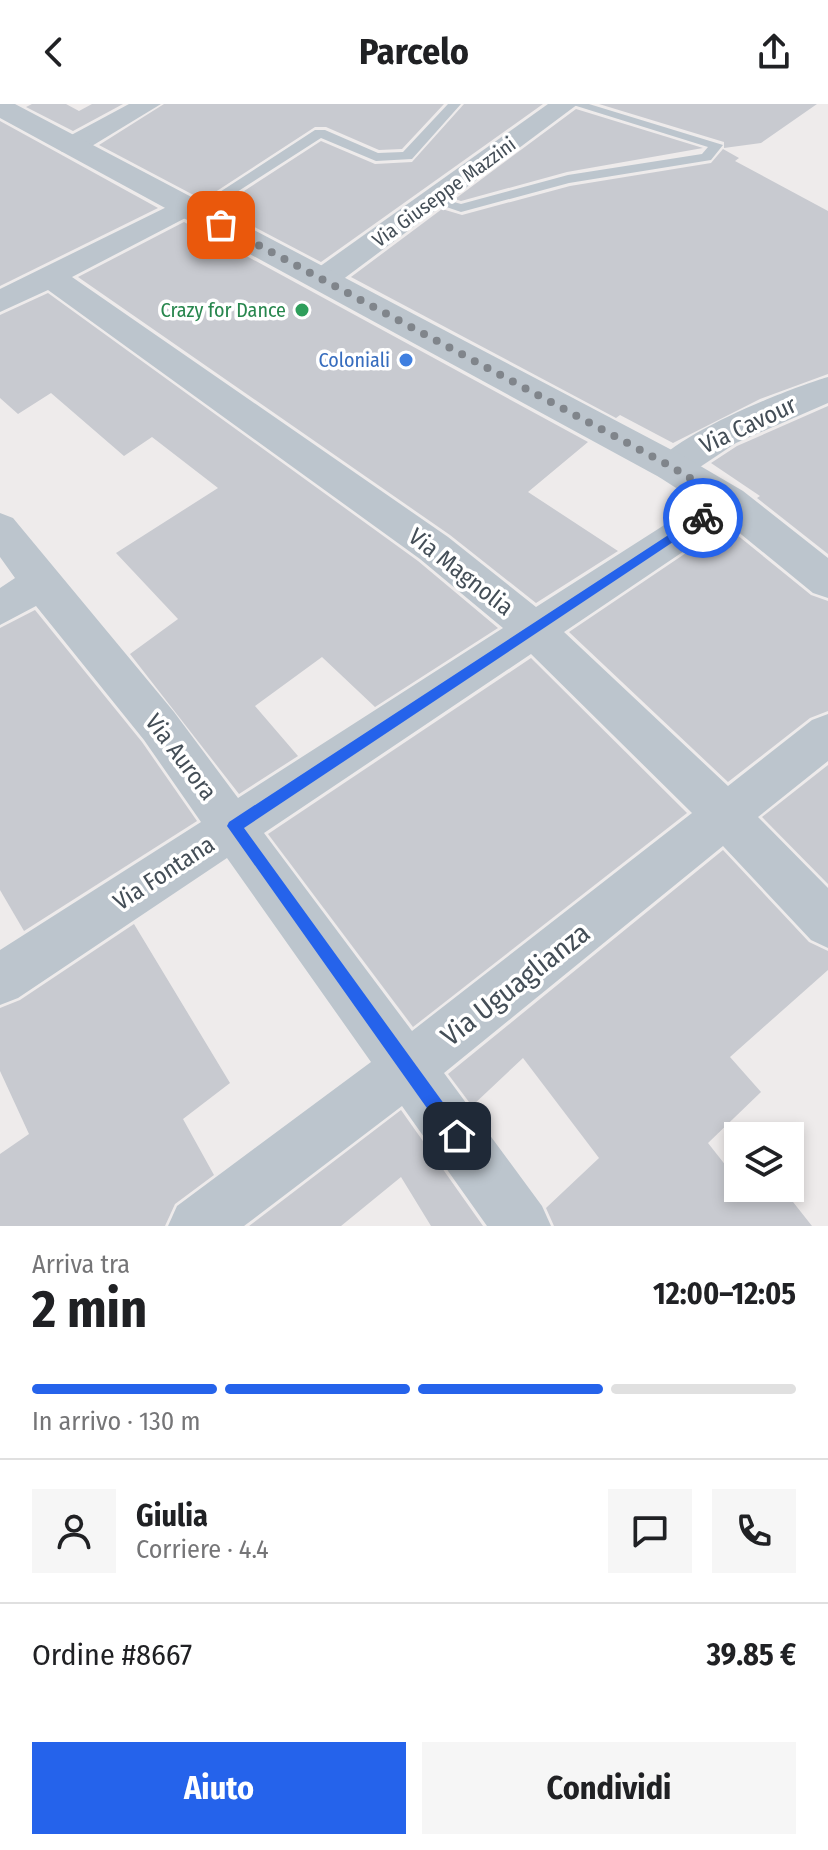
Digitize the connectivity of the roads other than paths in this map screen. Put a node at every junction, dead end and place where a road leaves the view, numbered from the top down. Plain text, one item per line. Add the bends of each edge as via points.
1 (148, 104) edge
2 (455, 104) edge
3 (565, 104) edge
4 (576, 104) edge
5 (8, 108) edge
6 (72, 146) junction
7 (433, 200) junction
8 (191, 209) junction
9 (49, 276) junction
10 (323, 279) junction
11 (0, 302) edge
12 (828, 389) edge
13 (672, 467) junction
14 (729, 502) junction
15 (0, 528) edge
16 (828, 581) edge
17 (41, 583) junction
18 (0, 608) edge
19 (533, 629) junction
20 (828, 734) edge
21 (728, 817) junction
22 (234, 826) junction
23 (828, 923) edge
24 (0, 980) edge
25 (408, 1068) junction
26 (197, 1226) edge
27 (522, 1226) edge

1 - 6 street
2 - 8 lane via 407,156 376,157 320,133
3 - 7 street, Via Giuseppe Mazzini
4 - 7 lane via 716,145 706,157 568,179 461,208
5 - 6 street
6 - 8 street
7 - 10 street, Via Giuseppe Mazzini
8 - 9 street
8 - 10 street
9 - 11 street
9 - 19 street, Via Magnolia via 434,548
10 - 13 street
12 - 13 street, Via Cavour via 723,434
13 - 14 street
14 - 16 street
14 - 19 street, Via Fontana
15 - 17 street, Via Aurora
17 - 18 street
17 - 22 street, Via Aurora
19 - 21 street, Via Magnolia
19 - 22 street, Via Fontana
20 - 21 street, Via Uguaglianza
21 - 23 street, Via Magnolia
21 - 25 street, Via Uguaglianza
22 - 24 street, Via Fontana
22 - 25 street, Via Aurora
25 - 26 street, Via Uguaglianza
25 - 27 street, Via Aurora

